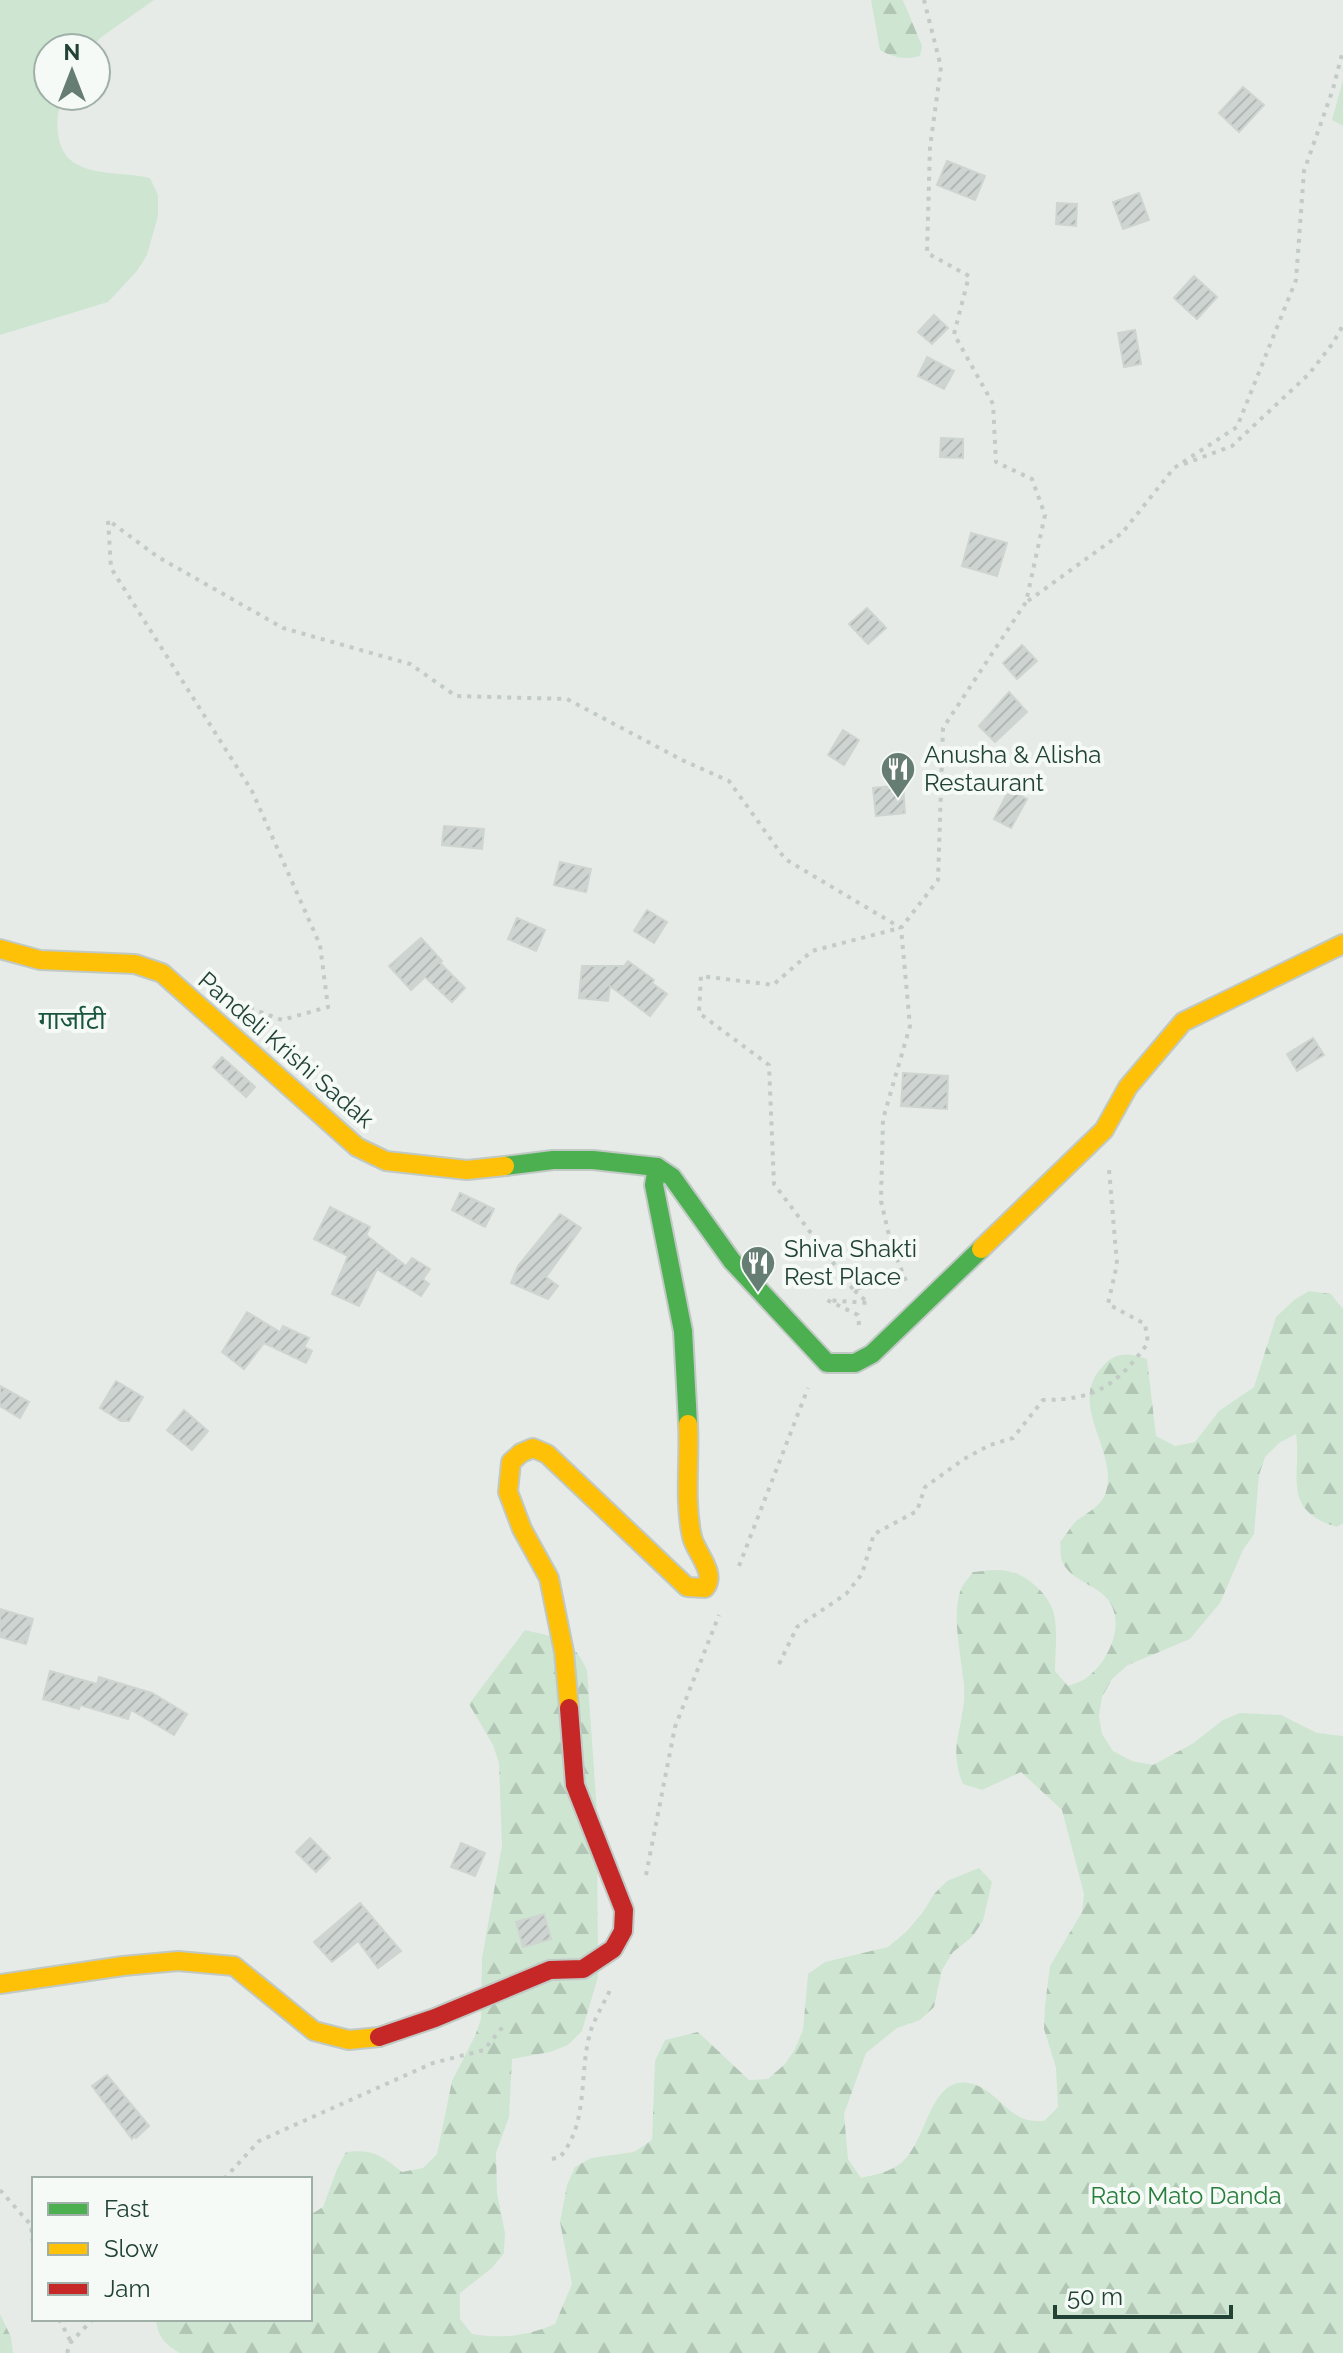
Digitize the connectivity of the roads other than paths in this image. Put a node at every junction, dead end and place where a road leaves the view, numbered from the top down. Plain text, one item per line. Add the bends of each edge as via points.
1 (1343, 944) edge
2 (0, 949) edge
3 (657, 1167) junction
4 (0, 1984) edge

1 - 3 street via 1183,1022 1128,1087 1104,1130 872,1354 855,1363 827,1363 732,1261 672,1177
2 - 3 street, Pandeli Krishi Sadak via 40,960 135,964 162,973 357,1147 386,1161 467,1170 553,1160
3 - 4 street via 654,1185 683,1331 687,1508 709,1583 705,1588 687,1587 547,1454 533,1448 521,1453 511,1462 508,1477 512,1506 549,1578 564,1652 575,1785 624,1910 623,1931 613,1949 583,1969 550,1970 435,2018 379,2037 349,2040 314,2031 234,1966 178,1961

